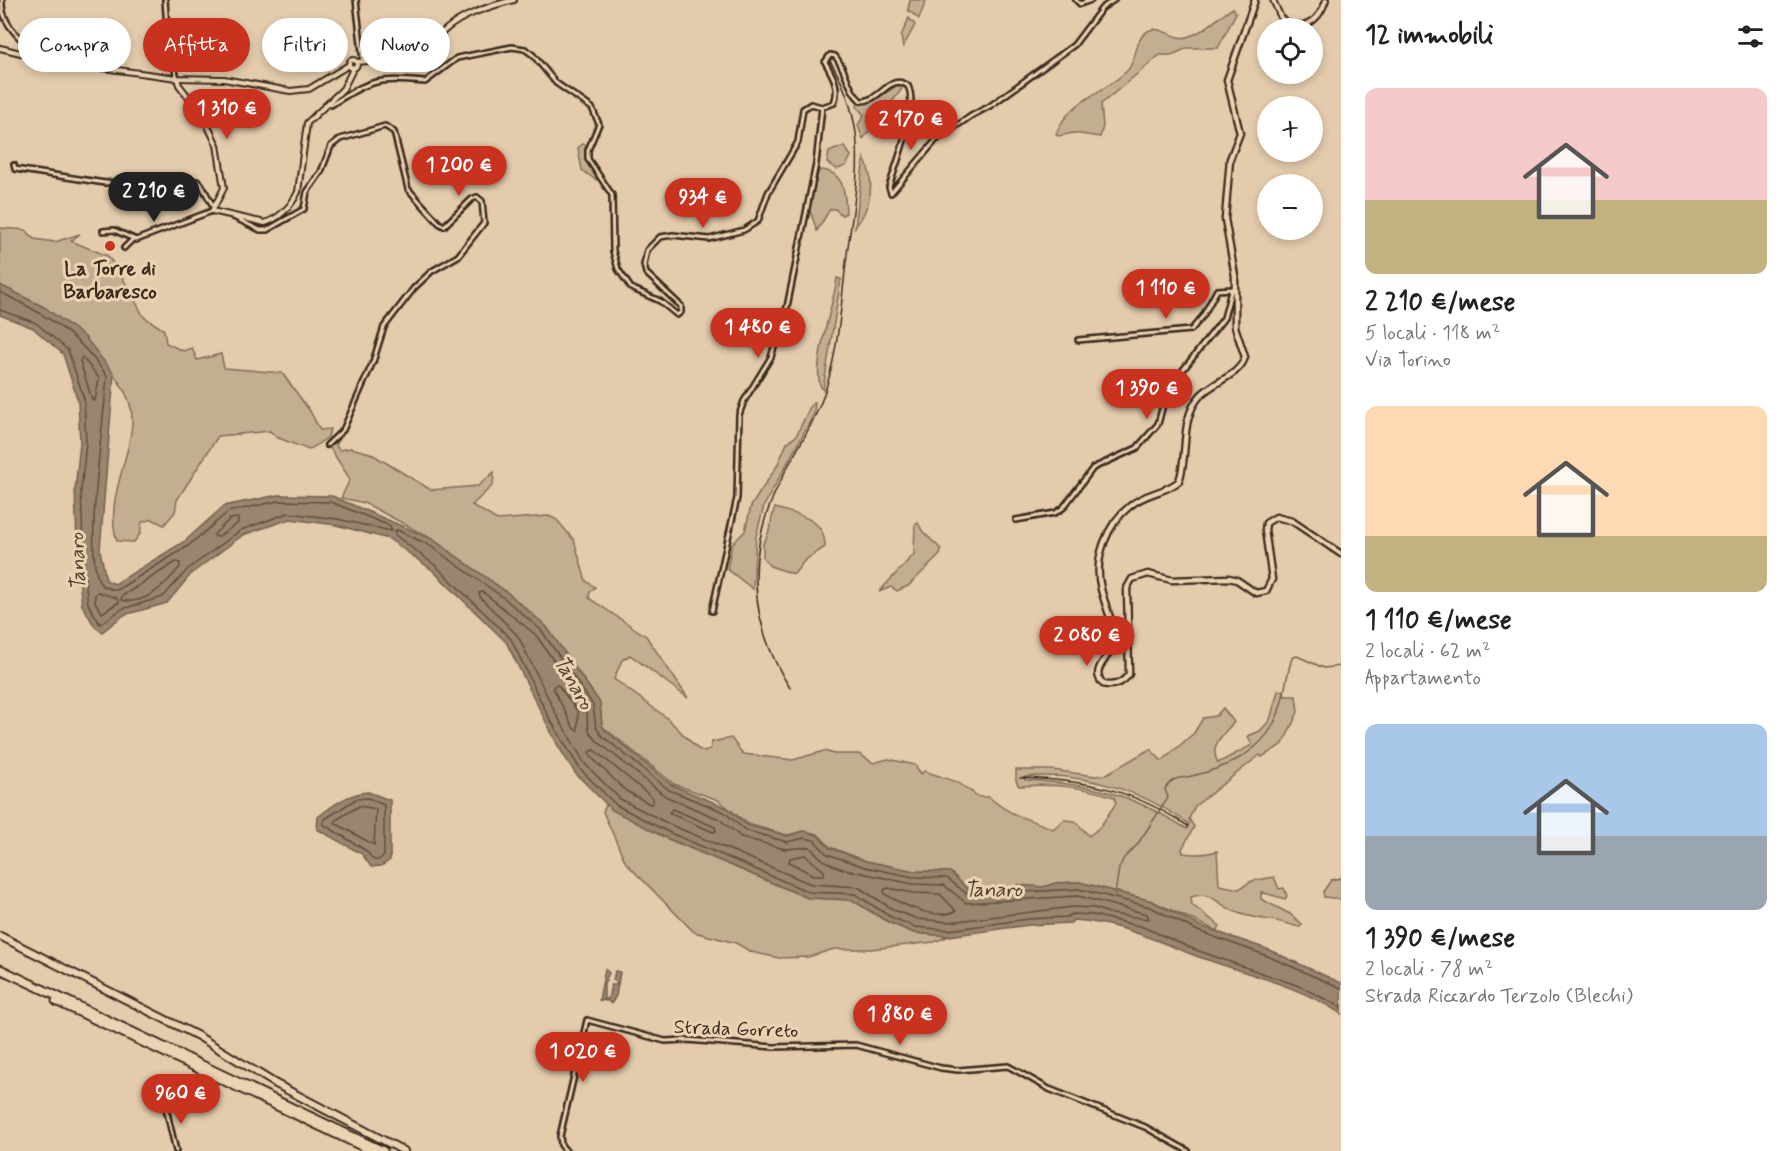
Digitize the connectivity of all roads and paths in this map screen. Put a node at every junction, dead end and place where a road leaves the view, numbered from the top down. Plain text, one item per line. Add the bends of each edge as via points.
1 (2, 0) edge
2 (165, 0) edge
3 (356, 0) edge
4 (513, 0) edge
5 (1076, 0) edge
6 (1091, 0) edge
7 (1114, 0) edge
8 (1255, 0) edge
9 (1274, 0) edge
10 (1326, 0) edge
11 (450, 26) edge
12 (18, 35) edge
13 (360, 35) edge
14 (0, 48) edge
15 (18, 53) edge
16 (357, 62) junction
17 (360, 62) edge
18 (352, 67) junction
19 (131, 72) edge
20 (177, 78) junction
21 (327, 103) junction
22 (822, 107) junction
23 (14, 165) dead end
24 (212, 208) junction
25 (224, 212) junction
26 (103, 231) dead end
27 (133, 239) junction
28 (124, 248) dead end
29 (1234, 288) junction
30 (1078, 340) dead end
31 (327, 444) dead end
32 (1016, 520) dead end
33 (1341, 554) edge
34 (711, 611) dead end
35 (0, 936) edge
36 (0, 969) edge
37 (0, 974) edge
38 (165, 1104) dead end
39 (176, 1151) edge
40 (372, 1151) edge
41 (383, 1151) edge
42 (404, 1151) edge
43 (566, 1151) edge
44 (1188, 1151) edge

1 - 12 street via 4,21
2 - 20 street via 168,42
3 - 13 street
4 - 11 street
5 - 6 street via 1080,4
7 - 22 street via 1102,8 1079,41 990,106 941,135 891,193 889,187 911,104 908,86 894,82 870,100 861,101 843,66 830,55 825,62 837,94 834,103
8 - 29 main road via 1227,80 1240,133 1230,159 1225,207
9 - 10 street via 1281,18 1299,26 1314,22
14 - 15 street
16 - 17 street
16 - 18 street
16 - 18 street via 351,60
18 - 20 street via 309,89 290,91 224,79
18 - 21 street via 343,89
19 - 20 street
20 - 24 street via 202,114 217,145 224,188
21 - 22 street via 331,105 371,82 385,79 425,82 457,58 512,47 525,49 556,84 592,108 599,124 588,159 612,195 613,251 618,269 631,288 660,301 677,315 681,306 646,273 645,256 650,246 666,235 708,239 754,225 798,142 803,110 811,104
21 - 25 street via 307,123 293,202 266,223
22 - 34 street via 816,164 787,307 771,357 739,415 737,498
23 - 24 street via 15,169 105,183 139,180 181,186 197,181
24 - 25 street
24 - 27 street via 158,233
25 - 31 street via 260,230 274,227 304,209 307,192 334,143 385,126 394,132 410,193 439,223 450,223 472,199 482,201 484,223 468,246 432,270 406,296 384,327 343,430
26 - 27 street via 114,230
27 - 28 street
29 - 30 street via 1217,290 1191,330
29 - 32 street via 1224,318 1179,375 1158,424 1137,448 1093,468 1064,508
29 - 33 main road via 1243,363 1197,398 1187,422 1179,481 1139,498 1118,515 1108,530 1099,580 1114,643 1098,668 1098,679 1112,685 1129,674 1127,588 1136,577 1152,574 1169,580 1229,578 1256,592 1266,591 1272,579 1264,530 1266,523 1276,516 1292,521
35 - 42 highway via 198,1036 276,1084
36 - 41 highway
37 - 40 highway
38 - 39 street
43 - 44 street, Strada Gorreto via 560,1136 586,1020 665,1041 774,1047 856,1045 941,1068 1008,1066 1048,1089 1145,1127

